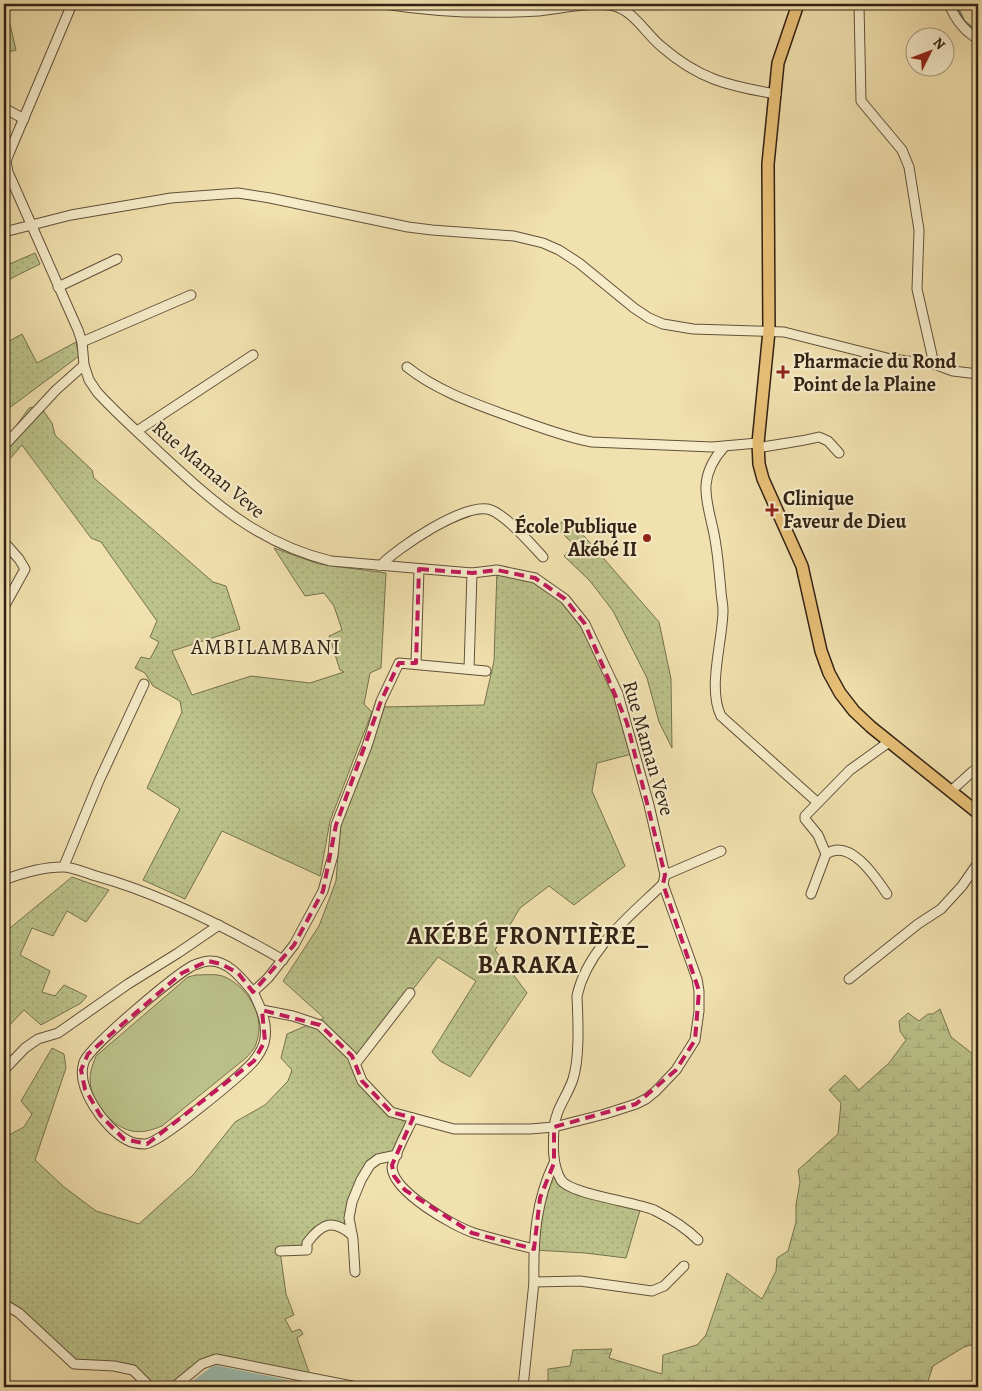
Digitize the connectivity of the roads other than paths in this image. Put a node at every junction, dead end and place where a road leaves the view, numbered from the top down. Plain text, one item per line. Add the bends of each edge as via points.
1 (72, 4) edge
2 (384, 4) edge
3 (798, 4) edge
4 (859, 4) edge
5 (949, 4) edge
6 (624, 6) edge
7 (978, 38) edge
8 (776, 94) junction
9 (4, 105) edge
10 (24, 119) junction
11 (5, 160) edge
12 (30, 225) junction
13 (4, 232) edge
14 (117, 259) dead end
15 (58, 287) junction
16 (191, 296) dead end
17 (769, 332) junction
18 (82, 342) junction
19 (253, 355) dead end
20 (934, 364) junction
21 (84, 365) junction
22 (407, 367) dead end
23 (978, 374) edge
24 (137, 432) junction
25 (4, 446) edge
26 (758, 446) junction
27 (724, 447) junction
28 (839, 453) dead end
29 (4, 542) edge
30 (543, 557) dead end
31 (380, 566) junction
32 (419, 569) junction
33 (472, 573) junction
34 (4, 607) edge
35 (416, 663) junction
36 (469, 669) junction
37 (486, 671) dead end
38 (144, 684) dead end
39 (890, 742) junction
40 (978, 769) edge
41 (951, 791) junction
42 (817, 802) junction
43 (978, 813) edge
44 (721, 851) dead end
45 (826, 854) junction
46 (978, 863) edge
47 (64, 866) junction
48 (4, 880) edge
49 (664, 880) junction
50 (811, 894) dead end
51 (887, 894) dead end
52 (219, 925) junction
53 (283, 960) junction
54 (849, 979) dead end
55 (253, 992) junction
56 (410, 993) dead end
57 (262, 1010) junction
58 (356, 1063) junction
59 (4, 1070) edge
60 (413, 1118) junction
61 (554, 1126) junction
62 (396, 1155) junction
63 (554, 1163) junction
64 (352, 1234) junction
65 (698, 1240) dead end
66 (534, 1249) junction
67 (280, 1251) dead end
68 (684, 1266) dead end
69 (355, 1272) dead end
70 (534, 1282) junction
71 (4, 1304) edge
72 (150, 1387) edge
73 (174, 1387) edge
74 (357, 1387) edge
75 (523, 1387) edge

1 - 10 street, Rue Maman Veve
2 - 6 street via 485,12
3 - 8 main road via 778,63
4 - 20 street via 861,101 902,150 909,167 919,230 917,289
5 - 7 street via 960,24
6 - 8 street via 660,46 692,69 723,84
8 - 17 main road via 768,164
9 - 10 street
10 - 11 street, Rue Maman Veve
11 - 12 street, Rue Maman Veve
12 - 13 street
12 - 15 street, Rue Maman Veve
12 - 17 street via 171,198 238,194 270,198 408,227 530,239 559,250 634,308 663,324 693,330
14 - 15 street
15 - 18 street, Rue Maman Veve
16 - 18 street
17 - 20 street via 796,334 890,359
17 - 26 main road
18 - 21 street, Rue Maman Veve
19 - 24 street
20 - 23 street via 953,371
21 - 24 street, Rue Maman Veve via 97,392
21 - 25 street
22 - 27 street via 428,382 474,403 576,439
24 - 31 street, Rue Maman Veve via 231,515 264,536 331,562
26 - 27 street
26 - 28 street via 819,437
26 - 39 main road via 763,479 802,566 829,673 854,711
27 - 42 street via 707,476 706,488 718,550 723,608 717,657 719,711
29 - 34 street via 25,569
30 - 31 street via 510,524 491,510 482,509 465,512 425,532 389,556
31 - 32 street, Rue Maman Veve
32 - 33 street, Rue Maman Veve
32 - 35 street
33 - 36 street
33 - 49 street, Rue Maman Veve via 497,570 535,578 565,599 586,624 622,706 649,804
35 - 36 street
35 - 53 street via 399,663 381,701 336,825 333,855 323,891
36 - 37 street
38 - 47 street
39 - 41 main road
39 - 42 street via 850,770
40 - 41 street
41 - 43 main road
42 - 45 street via 804,817
44 - 49 street
45 - 50 street
45 - 51 street via 840,849 857,859 872,872
46 - 54 street via 941,909
47 - 48 street via 29,871
47 - 52 street via 118,882
49 - 61 street via 614,932 586,968 577,996 576,1066
49 - 61 street, Rue Maman Veve via 697,979 699,1011 695,1040 676,1070 646,1099 605,1114
52 - 53 street
52 - 59 street via 58,1033 38,1039
53 - 55 street
55 - 57 street
55 - 57 street via 238,973 221,964 208,961 194,966 169,983 88,1054 81,1070 85,1089 100,1115 124,1139 147,1144 171,1129 254,1061 265,1041
56 - 58 street
57 - 58 street, Rue Maman Veve via 320,1026
58 - 60 street, Rue Maman Veve via 362,1081 391,1112
60 - 61 street, Rue Maman Veve via 464,1130
60 - 62 street
61 - 63 street
62 - 64 street via 378,1159 361,1180 349,1218
62 - 66 street via 392,1165 394,1176 417,1200 472,1233
63 - 65 street via 562,1182 578,1191 653,1210
63 - 66 street via 540,1198
64 - 67 street via 338,1225 323,1226 307,1243 307,1250
64 - 69 street
66 - 70 street
68 - 70 street via 664,1286 652,1291 580,1281
70 - 75 street
71 - 72 street via 19,1313 74,1364 133,1370
73 - 74 street via 202,1364 216,1359

